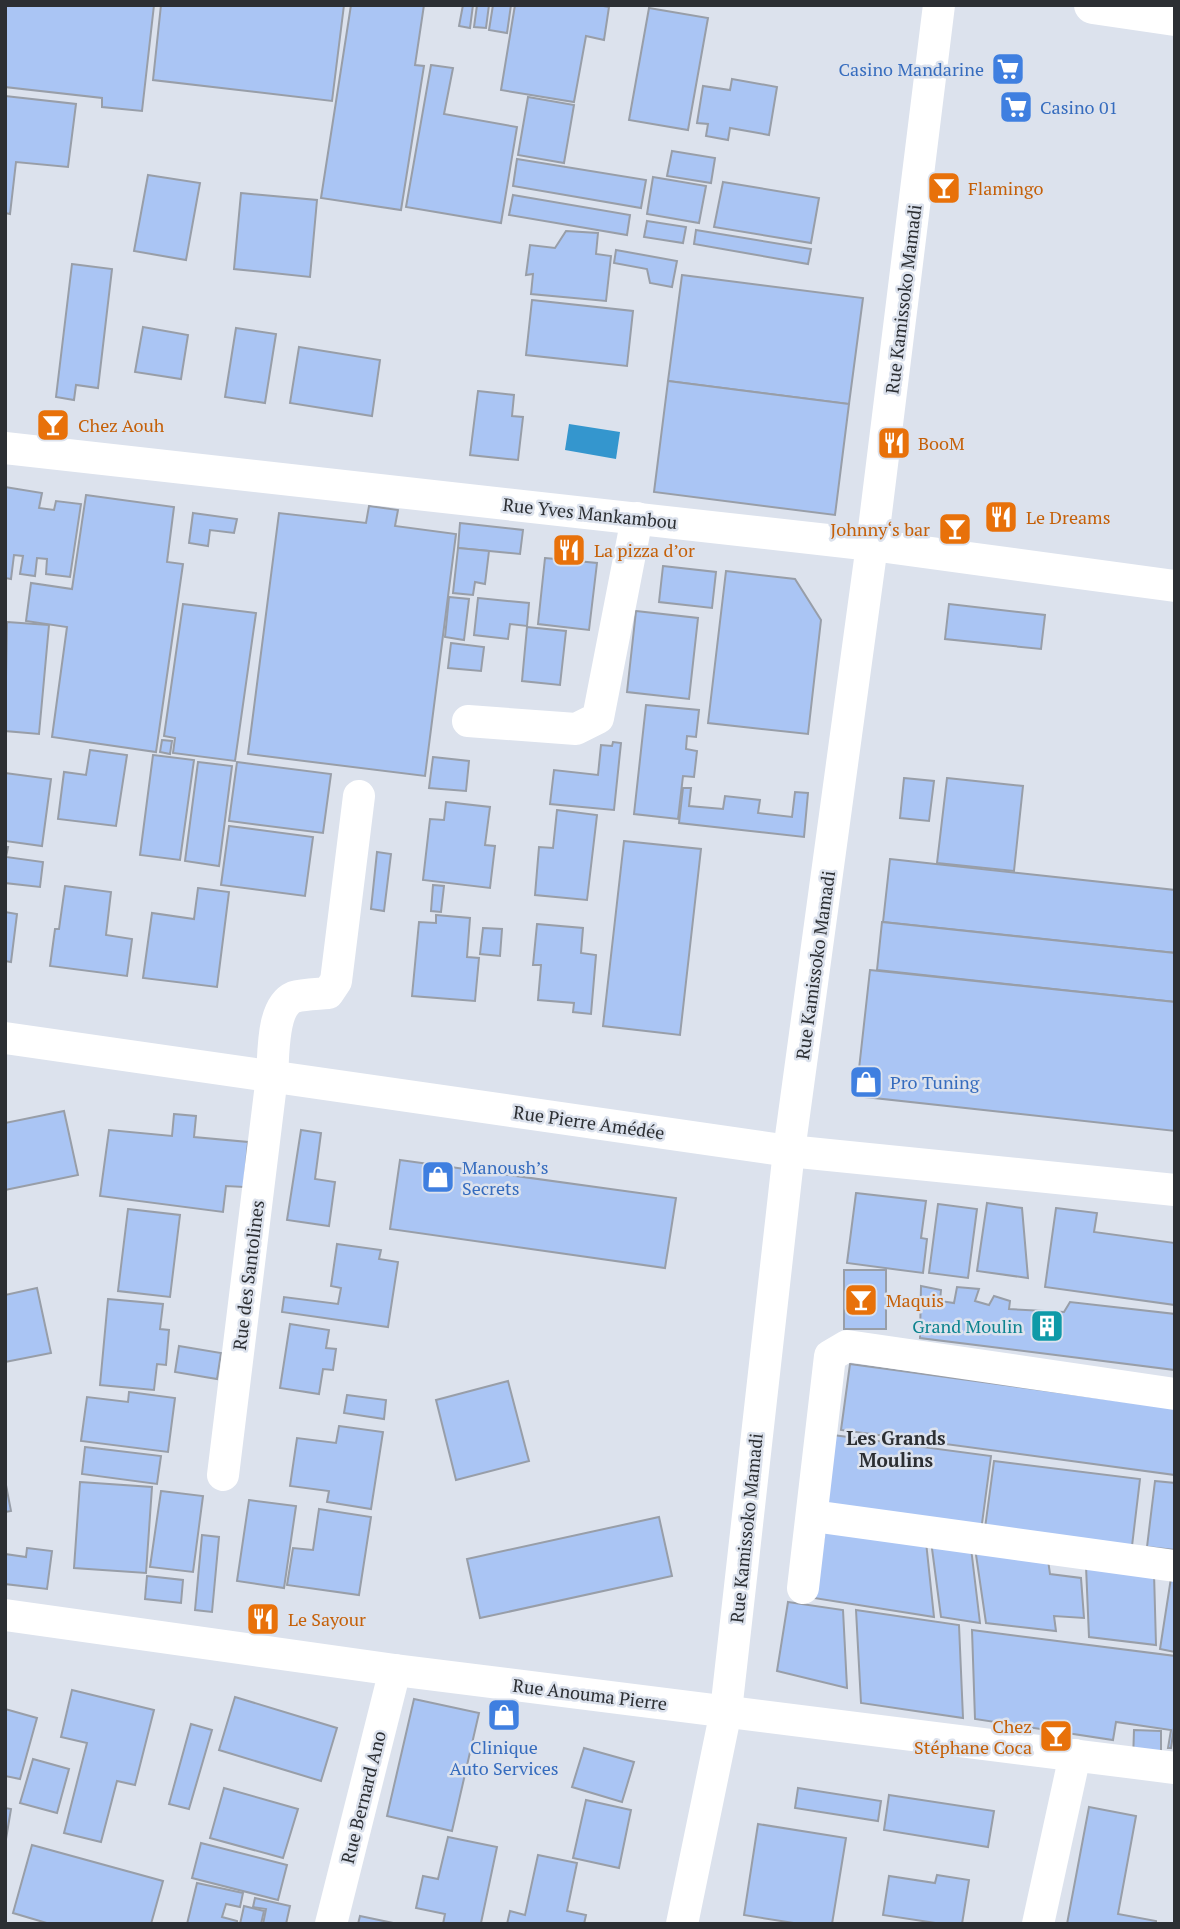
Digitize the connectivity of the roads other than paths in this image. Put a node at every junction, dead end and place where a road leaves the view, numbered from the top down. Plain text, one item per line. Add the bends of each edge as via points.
1 (939, 5) edge
2 (1113, 7) edge
3 (1175, 17) edge
4 (5, 448) edge
5 (637, 518) junction
6 (872, 545) junction
7 (1175, 586) edge
8 (468, 721) dead end
9 (359, 796) dead end
10 (5, 1038) edge
11 (272, 1076) junction
12 (789, 1151) junction
13 (1175, 1190) edge
14 (1175, 1394) edge
15 (223, 1475) dead end
16 (813, 1516) junction
17 (1175, 1566) edge
18 (803, 1588) dead end
19 (5, 1615) edge
20 (395, 1670) junction
21 (726, 1711) junction
22 (1075, 1755) junction
23 (1175, 1768) edge
24 (331, 1924) edge
25 (682, 1924) edge
26 (1038, 1924) edge

1 - 6 street, Rue Kamissoko Mamadi
2 - 3 main road
4 - 5 street, Rue Yves Mankambou
5 - 6 street, Rue Yves Mankambou
5 - 8 street via 598,718 576,729
6 - 7 street, Rue Yves Mankambou
6 - 12 street, Rue Kamissoko Mamadi
9 - 11 street, Rue des Santolines via 336,981 328,993 294,997 285,1004 277,1017
10 - 11 street, Rue Pierre Amédée
11 - 12 street, Rue Pierre Amédée
11 - 15 street, Rue des Santolines
12 - 13 street, Rue Pierre Amédée
12 - 21 street, Rue Kamissoko Mamadi
14 - 16 street via 847,1346 830,1356
16 - 17 street
16 - 18 street
19 - 20 street, Rue Anouma Pierre
20 - 21 street, Rue Anouma Pierre
20 - 24 street, Rue Bernard Ano
21 - 22 street, Rue Anouma Pierre
21 - 25 street, Rue Kamissoko Mamadi
22 - 23 street, Rue Anouma Pierre
22 - 26 street

